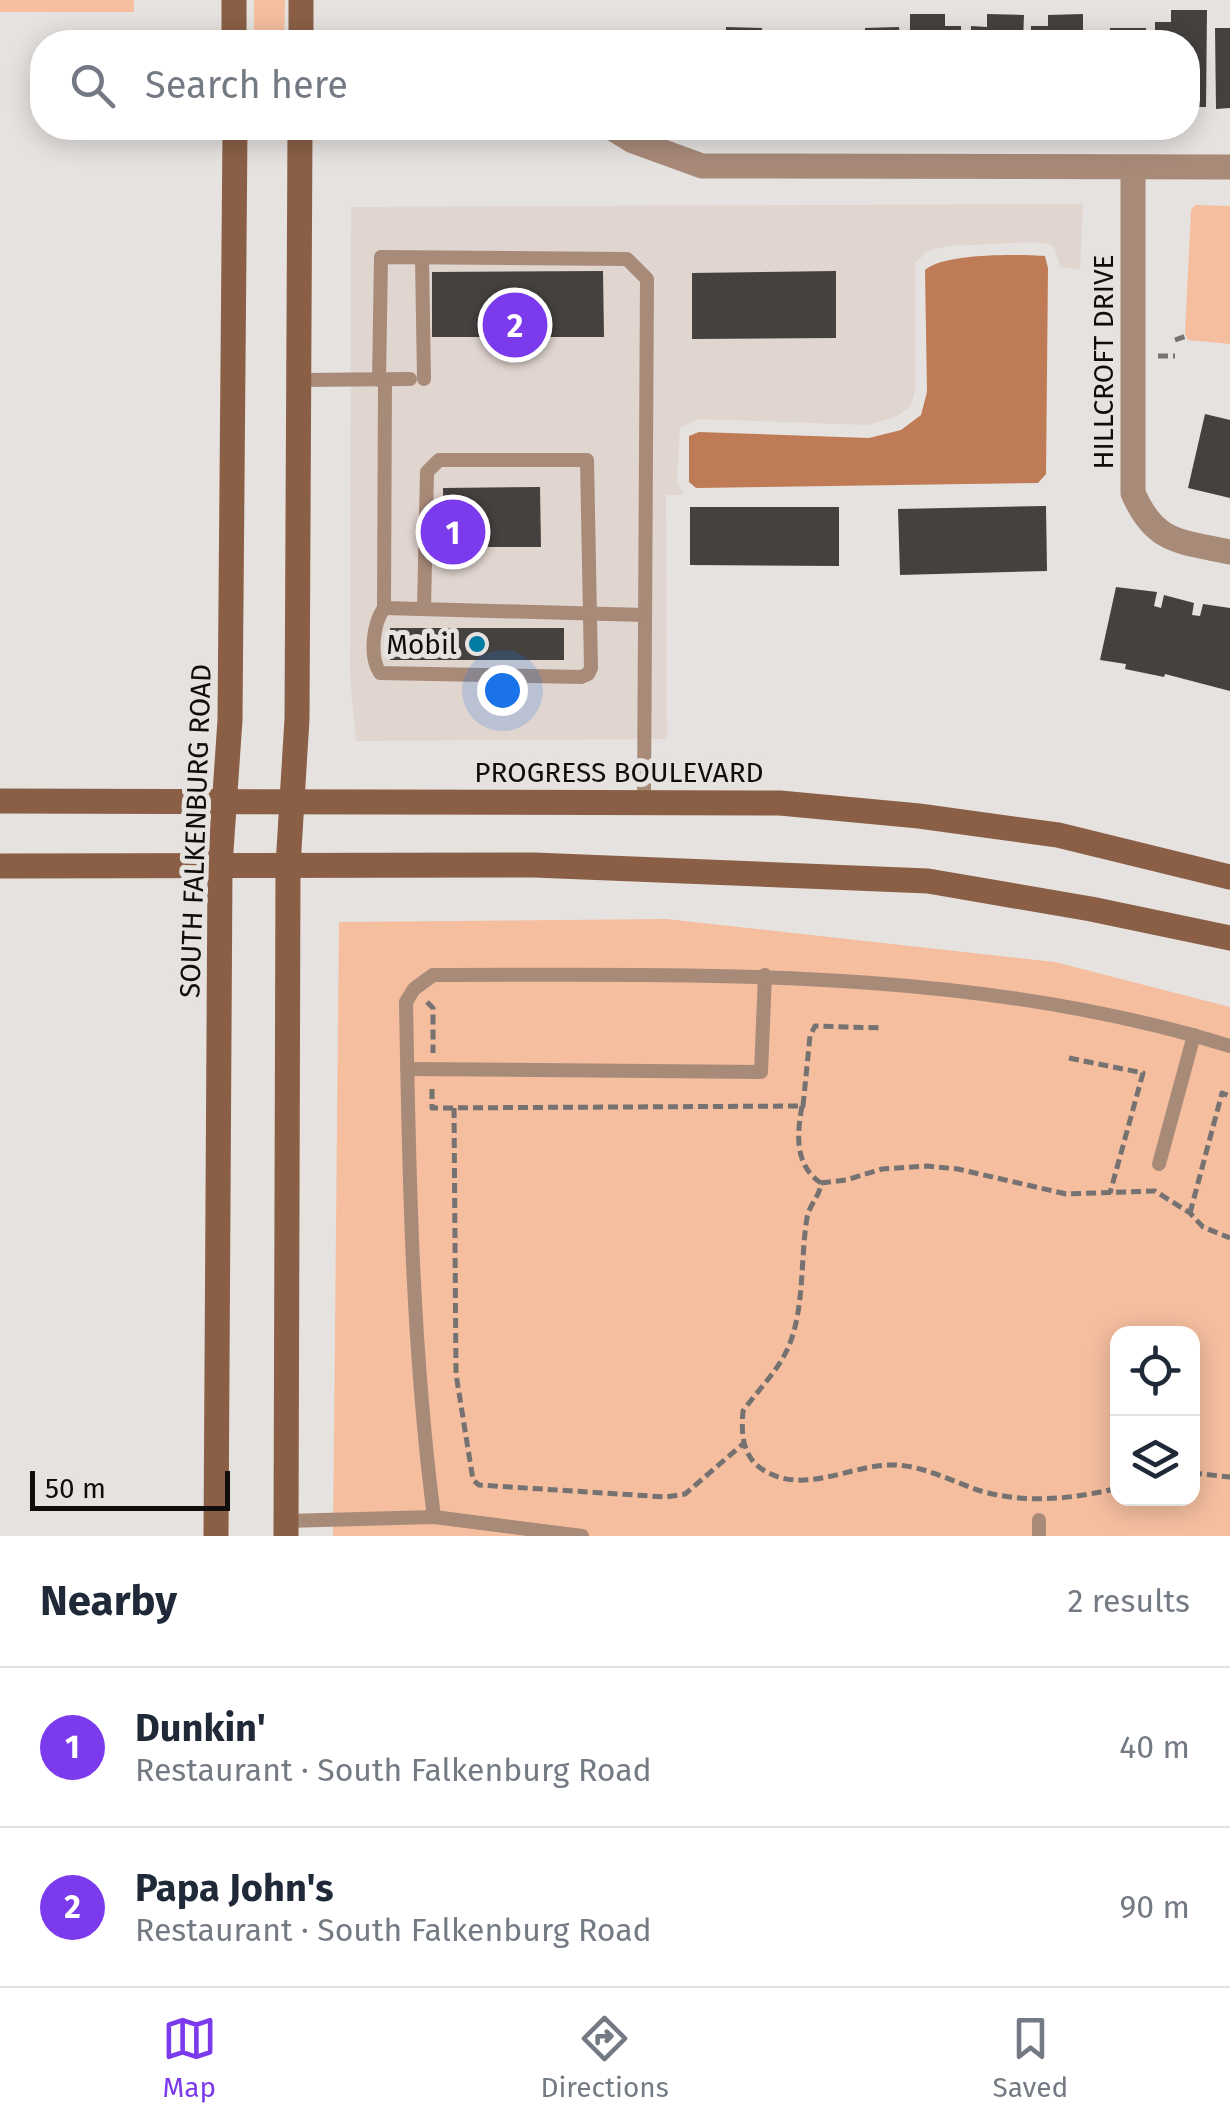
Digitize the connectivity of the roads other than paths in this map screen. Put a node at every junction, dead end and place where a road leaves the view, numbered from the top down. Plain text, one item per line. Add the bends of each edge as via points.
1 (234, 0) edge
2 (301, 0) edge
3 (234, 30) edge
4 (301, 30) edge
5 (236, 140) edge
6 (300, 140) edge
7 (631, 140) edge
8 (1230, 167) edge
9 (1133, 168) junction
10 (422, 258) junction
11 (301, 380) junction
12 (382, 380) junction
13 (1230, 552) edge
14 (384, 608) junction
15 (424, 609) junction
16 (591, 614) junction
17 (645, 614) junction
18 (0, 801) edge
19 (644, 801) junction
20 (224, 802) junction
21 (292, 802) junction
22 (0, 866) edge
23 (220, 866) junction
24 (288, 866) junction
25 (1230, 877) edge
26 (1230, 938) edge
27 (765, 975) junction
28 (1194, 1035) junction
29 (1230, 1046) edge
30 (408, 1068) junction
31 (1160, 1164) dead end
32 (434, 1517) junction
33 (1039, 1520) dead end
34 (286, 1529) edge
35 (216, 1536) edge
36 (582, 1536) edge
37 (1040, 1536) edge

1 - 3 street
2 - 4 street
5 - 20 street, SOUTH FALKENBURG ROAD
6 - 11 street
7 - 9 street via 702,166
8 - 9 street
9 - 13 street, HILLCROFT DRIVE via 1132,493 1143,517 1166,537
10 - 12 lane via 417,379
10 - 12 lane via 380,257
10 - 17 lane via 627,258 646,278
11 - 12 lane
11 - 21 street
12 - 14 lane
14 - 15 lane
14 - 16 lane via 375,620 375,665 390,676 581,677 591,668
15 - 16 lane
15 - 16 lane via 427,472 439,460 587,460
16 - 17 lane
17 - 19 lane
18 - 20 street, PROGRESS BOULEVARD
19 - 21 street, PROGRESS BOULEVARD
19 - 25 street, PROGRESS BOULEVARD via 780,803 937,818 1058,835
20 - 21 street, PROGRESS BOULEVARD
20 - 23 street, SOUTH FALKENBURG ROAD
21 - 24 street
22 - 23 street
23 - 24 street
23 - 35 street, SOUTH FALKENBURG ROAD
24 - 26 street via 534,865 928,881
24 - 34 street
27 - 28 lane via 1038,1001
27 - 30 lane via 433,975 406,1002
27 - 30 lane via 761,1072
28 - 29 lane
28 - 31 lane
30 - 32 lane via 412,1289
32 - 34 lane
32 - 36 lane
33 - 37 lane

